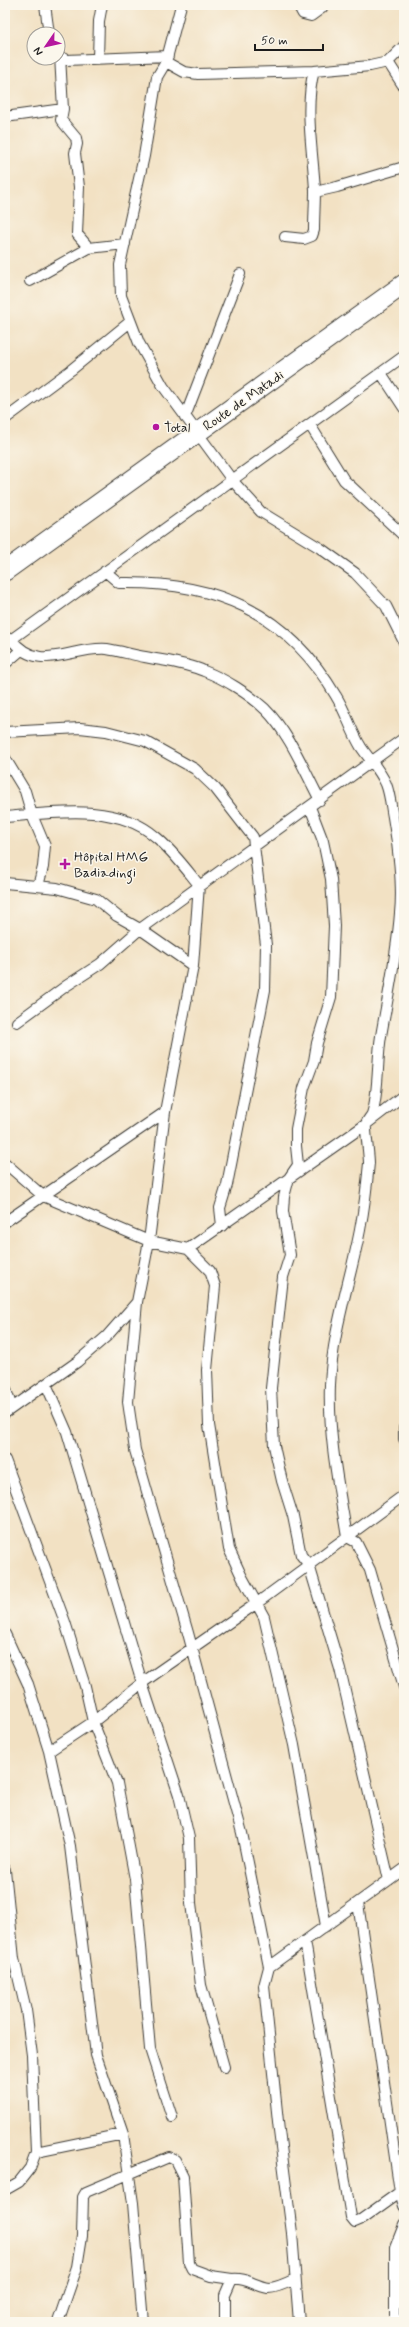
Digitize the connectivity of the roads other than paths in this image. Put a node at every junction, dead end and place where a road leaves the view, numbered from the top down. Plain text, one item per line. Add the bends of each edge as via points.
1 (45, 5) edge
2 (102, 5) edge
3 (181, 5) edge
4 (298, 5) edge
5 (322, 5) edge
6 (48, 26) edge
7 (404, 46) edge
8 (98, 59) junction
9 (167, 59) junction
10 (66, 60) edge
11 (388, 62) junction
12 (60, 66) edge
13 (314, 71) junction
14 (404, 88) edge
15 (63, 109) junction
16 (5, 116) edge
17 (404, 167) edge
18 (315, 192) junction
19 (285, 237) dead end
20 (125, 244) junction
21 (88, 248) junction
22 (240, 274) dead end
23 (30, 280) dead end
24 (404, 284) edge
25 (130, 322) junction
26 (404, 356) edge
27 (381, 374) junction
28 (404, 408) edge
29 (185, 417) junction
30 (5, 419) edge
31 (310, 424) junction
32 (197, 432) junction
33 (232, 480) junction
34 (404, 536) edge
35 (5, 571) edge
36 (105, 571) junction
37 (8, 642) edge
38 (404, 642) edge
39 (20, 650) junction
40 (5, 664) edge
41 (5, 732) edge
42 (404, 738) edge
43 (5, 758) edge
44 (372, 762) junction
45 (320, 800) junction
46 (310, 807) junction
47 (32, 815) junction
48 (5, 817) edge
49 (255, 845) junction
50 (5, 883) edge
51 (38, 886) junction
52 (199, 886) junction
53 (140, 929) junction
54 (193, 966) junction
55 (17, 1022) dead end
56 (404, 1095) edge
57 (166, 1112) junction
58 (365, 1125) junction
59 (5, 1163) edge
60 (289, 1178) junction
61 (43, 1196) junction
62 (5, 1222) edge
63 (222, 1226) junction
64 (149, 1241) junction
65 (188, 1249) junction
66 (137, 1302) junction
67 (46, 1384) junction
68 (5, 1386) edge
69 (8, 1410) edge
70 (404, 1428) edge
71 (404, 1439) edge
72 (5, 1460) edge
73 (404, 1495) edge
74 (347, 1537) junction
75 (309, 1566) junction
76 (257, 1603) junction
77 (5, 1634) edge
78 (191, 1649) junction
79 (142, 1683) junction
80 (404, 1687) edge
81 (93, 1722) junction
82 (50, 1751) junction
83 (5, 1870) edge
84 (404, 1870) edge
85 (389, 1880) junction
86 (358, 1903) junction
87 (326, 1926) junction
88 (305, 1942) junction
89 (269, 1967) junction
90 (224, 2067) dead end
91 (172, 2117) dead end
92 (123, 2134) junction
93 (36, 2152) junction
94 (128, 2172) junction
95 (5, 2190) edge
96 (402, 2191) edge
97 (404, 2206) edge
98 (404, 2225) edge
99 (232, 2279) junction
100 (295, 2279) junction
101 (58, 2322) edge
102 (143, 2322) edge
103 (225, 2322) edge
104 (299, 2322) edge
105 (395, 2322) edge

1 - 6 street
2 - 8 street
3 - 9 street
4 - 5 street via 303,14 311,16 317,13
7 - 11 street
8 - 9 street
8 - 10 street
9 - 13 street via 184,72 198,74
9 - 20 street via 157,77 144,156
11 - 13 street
11 - 14 street
12 - 15 street
13 - 18 street via 311,82 311,136
15 - 16 street
15 - 21 street via 61,120 76,138 77,144 75,153 79,187 76,234
17 - 18 street
18 - 19 street via 312,236 304,239
20 - 21 street
20 - 25 street via 119,279 121,296
21 - 23 street
22 - 29 street
24 - 32 highway, Route de Matadi
25 - 29 street via 149,362
25 - 30 street
26 - 27 street
27 - 28 street
27 - 31 street
29 - 32 street
31 - 33 street
31 - 34 street via 344,480
32 - 33 street
32 - 35 highway, Route de Matadi
33 - 36 street
33 - 38 street via 261,512 355,573 386,606
36 - 37 street
36 - 44 street via 118,583 152,582 190,587 216,594 256,612 307,654 328,681 360,745
37 - 39 street
39 - 40 street
39 - 45 street via 32,656 45,658 96,649 108,650 177,663 204,671 245,694 266,710 289,741
41 - 49 street via 80,728 106,731 145,741 195,769 215,788 242,822 253,837
42 - 44 street
43 - 47 street via 25,791
44 - 45 street
44 - 58 street via 386,785 397,836 401,910 378,1053 372,1110
45 - 46 street
46 - 49 street
46 - 60 street via 323,840 331,879 334,926 331,997 304,1088 296,1129 298,1165
47 - 48 street
47 - 51 street via 45,846 44,867
47 - 52 street via 72,810 132,822 156,836
49 - 52 street
49 - 63 street via 266,945 265,990 227,1185 220,1208
50 - 51 street
51 - 53 street via 57,888 96,899 117,916
52 - 53 street
52 - 54 street
53 - 54 street
53 - 55 street via 100,964
54 - 57 street
56 - 58 street
57 - 61 street
57 - 64 street
58 - 60 street
58 - 74 street via 369,1143 369,1165 349,1283 336,1328 330,1385 334,1440
59 - 61 street
60 - 63 street
60 - 75 street via 283,1211 290,1255 283,1277 271,1388 274,1446 301,1555
61 - 62 street
61 - 64 street
63 - 65 street
64 - 65 street
64 - 66 street
65 - 76 street via 210,1271 215,1286 207,1370 209,1426 229,1549
66 - 67 street via 107,1336
66 - 78 street via 128,1402 135,1450
67 - 69 street
67 - 79 street via 67,1432
68 - 69 street
70 - 71 street
72 - 81 street via 65,1622 85,1686
73 - 74 street
74 - 75 street
74 - 80 street via 356,1542 370,1570
75 - 76 street
75 - 85 street via 340,1669
76 - 78 street
76 - 87 street via 264,1617 294,1745
77 - 82 street via 28,1684
78 - 79 street
78 - 89 street via 242,1834
79 - 81 street
79 - 90 street via 166,1751 189,1838 191,1903 201,1985
81 - 82 street
81 - 91 street via 117,1783 132,1856 150,2049
82 - 92 street via 70,1846 96,2055
83 - 93 street via 14,1959 26,2010 32,2055
84 - 85 street
85 - 86 street
86 - 87 street
86 - 96 street
87 - 88 street
88 - 89 street
88 - 96 street via 351,2217 355,2222 362,2219
89 - 100 street via 264,1986
92 - 93 street
92 - 94 street
93 - 95 street via 30,2168 19,2182
94 - 99 street via 169,2157 176,2160 183,2176 192,2268 211,2276
94 - 101 street via 86,2192 83,2197 82,2236 77,2267
94 - 102 street
96 - 97 street
98 - 105 street via 395,2248
99 - 100 street via 239,2278 268,2288
99 - 103 street via 225,2295
100 - 104 street

